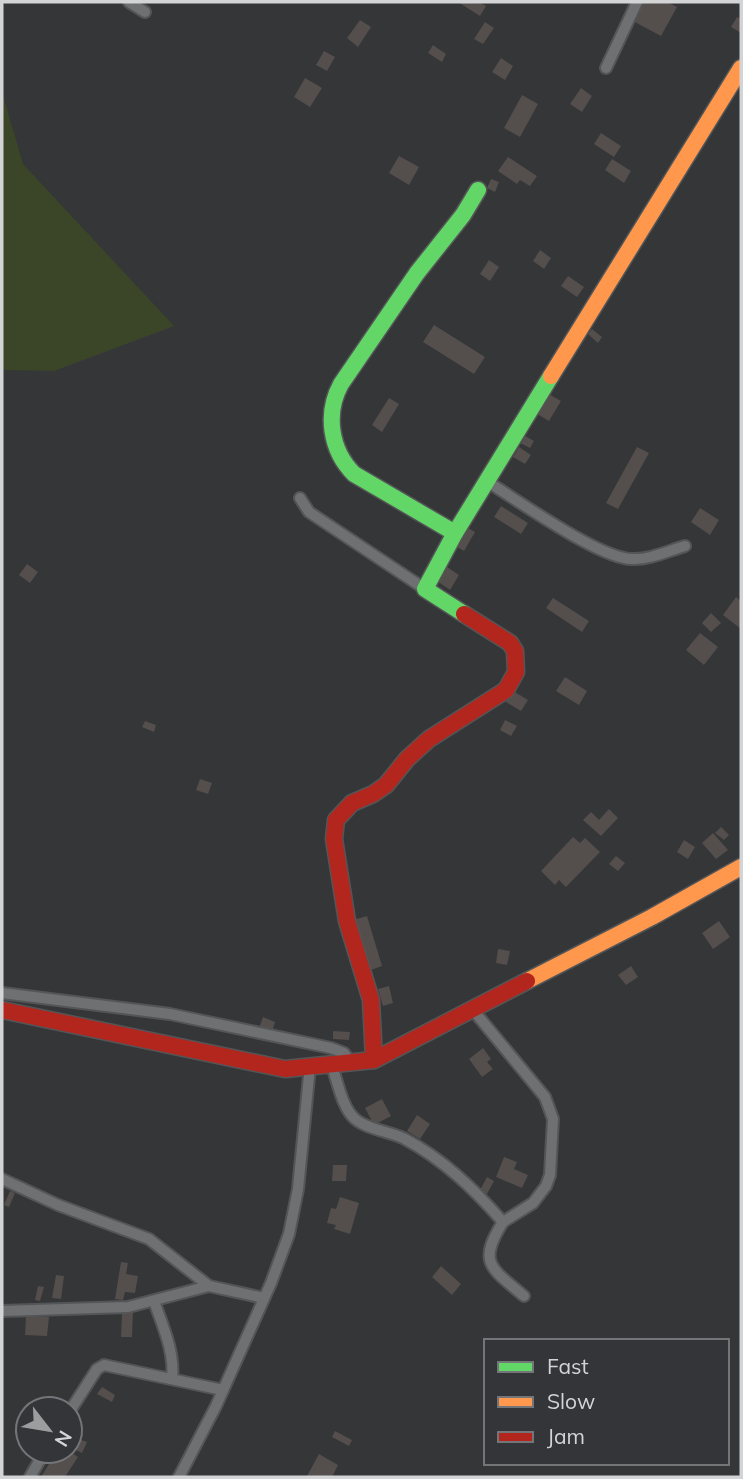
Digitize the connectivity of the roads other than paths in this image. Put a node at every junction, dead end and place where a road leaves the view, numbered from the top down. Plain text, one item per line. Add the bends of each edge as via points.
1 (129, 2) edge
2 (637, 2) edge
3 (145, 12) dead end
4 (606, 68) dead end
5 (741, 68) edge
6 (478, 190) dead end
7 (488, 482) junction
8 (300, 498) dead end
9 (455, 533) junction
10 (685, 546) dead end
11 (425, 589) junction
12 (741, 867) edge
13 (2, 993) edge
14 (2, 1010) edge
15 (473, 1010) junction
16 (374, 1060) junction
17 (351, 1063) junction
18 (331, 1064) junction
19 (310, 1066) junction
20 (2, 1179) edge
21 (503, 1222) junction
22 (209, 1286) junction
23 (524, 1296) dead end
24 (264, 1298) junction
25 (154, 1301) junction
26 (2, 1311) edge
27 (172, 1379) junction
28 (223, 1390) junction
29 (81, 1395) edge
30 (179, 1477) edge

1 - 3 street
2 - 4 street
5 - 7 street
6 - 9 street via 341,384 330,414 336,443 349,470
7 - 9 street
7 - 10 street via 563,530 621,558 644,559
8 - 11 street via 309,512
9 - 11 street
11 - 16 street via 510,643 516,673 506,690 429,739 386,785 352,803 336,820 334,839 347,921 370,1000
12 - 15 street
13 - 17 street via 195,1019 331,1048 344,1053
14 - 19 street via 285,1069
15 - 16 street
15 - 21 street via 545,1097 553,1119 546,1186 533,1203
16 - 17 street
17 - 18 street
18 - 19 street
18 - 21 street via 352,1116 437,1159 470,1185
19 - 24 street via 298,1189 289,1234
20 - 22 street via 149,1239
21 - 23 street via 489,1245 489,1258 498,1274
22 - 24 street
22 - 25 street
24 - 28 street
25 - 26 street via 128,1307
25 - 27 street via 169,1343
27 - 28 street
27 - 29 street via 100,1366
28 - 30 street

